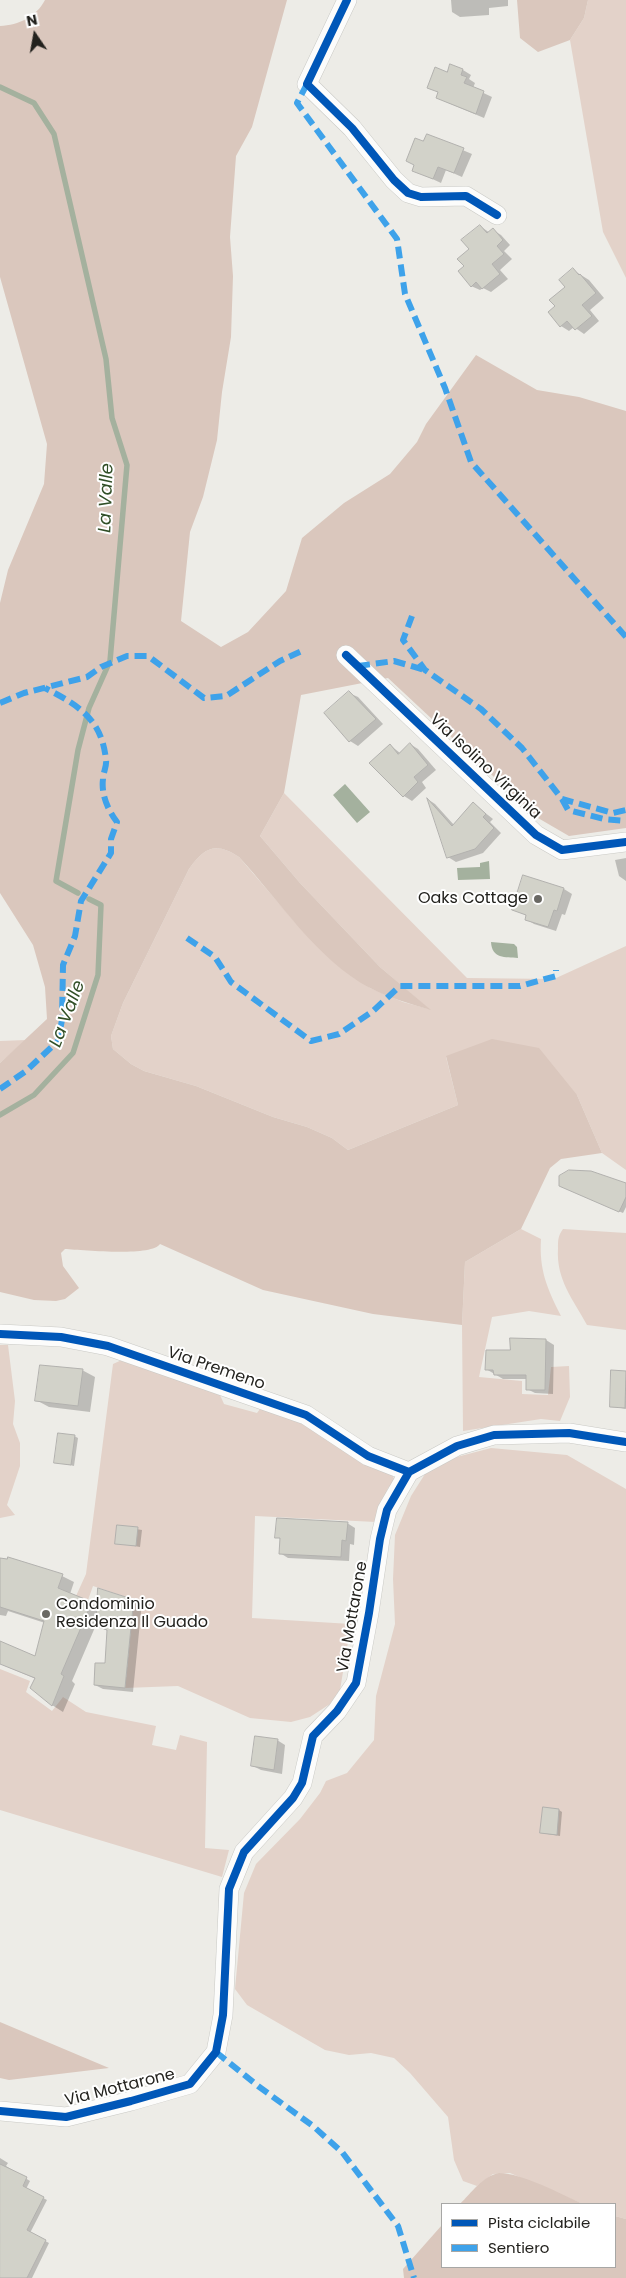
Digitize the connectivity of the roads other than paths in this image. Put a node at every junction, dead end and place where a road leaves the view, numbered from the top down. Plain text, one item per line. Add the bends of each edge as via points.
1 (347, 0) edge
2 (497, 215) dead end
3 (346, 655) dead end
4 (626, 842) edge
5 (0, 1334) edge
6 (626, 1442) edge
7 (409, 1472) junction
8 (0, 2111) edge

1 - 2 street via 307,84 352,128 408,193 421,197 466,196
3 - 4 street, Via Isolino Virginia via 536,835 562,850
5 - 7 street, Via Premeno via 61,1337 108,1346 306,1414 368,1456
6 - 7 street via 569,1433 494,1435 458,1446
7 - 8 street, Via Mottarone via 387,1510 356,1683 337,1711 313,1736 302,1782 293,1798 244,1852 230,1889 223,2015 216,2052 190,2084 131,2101 66,2117

